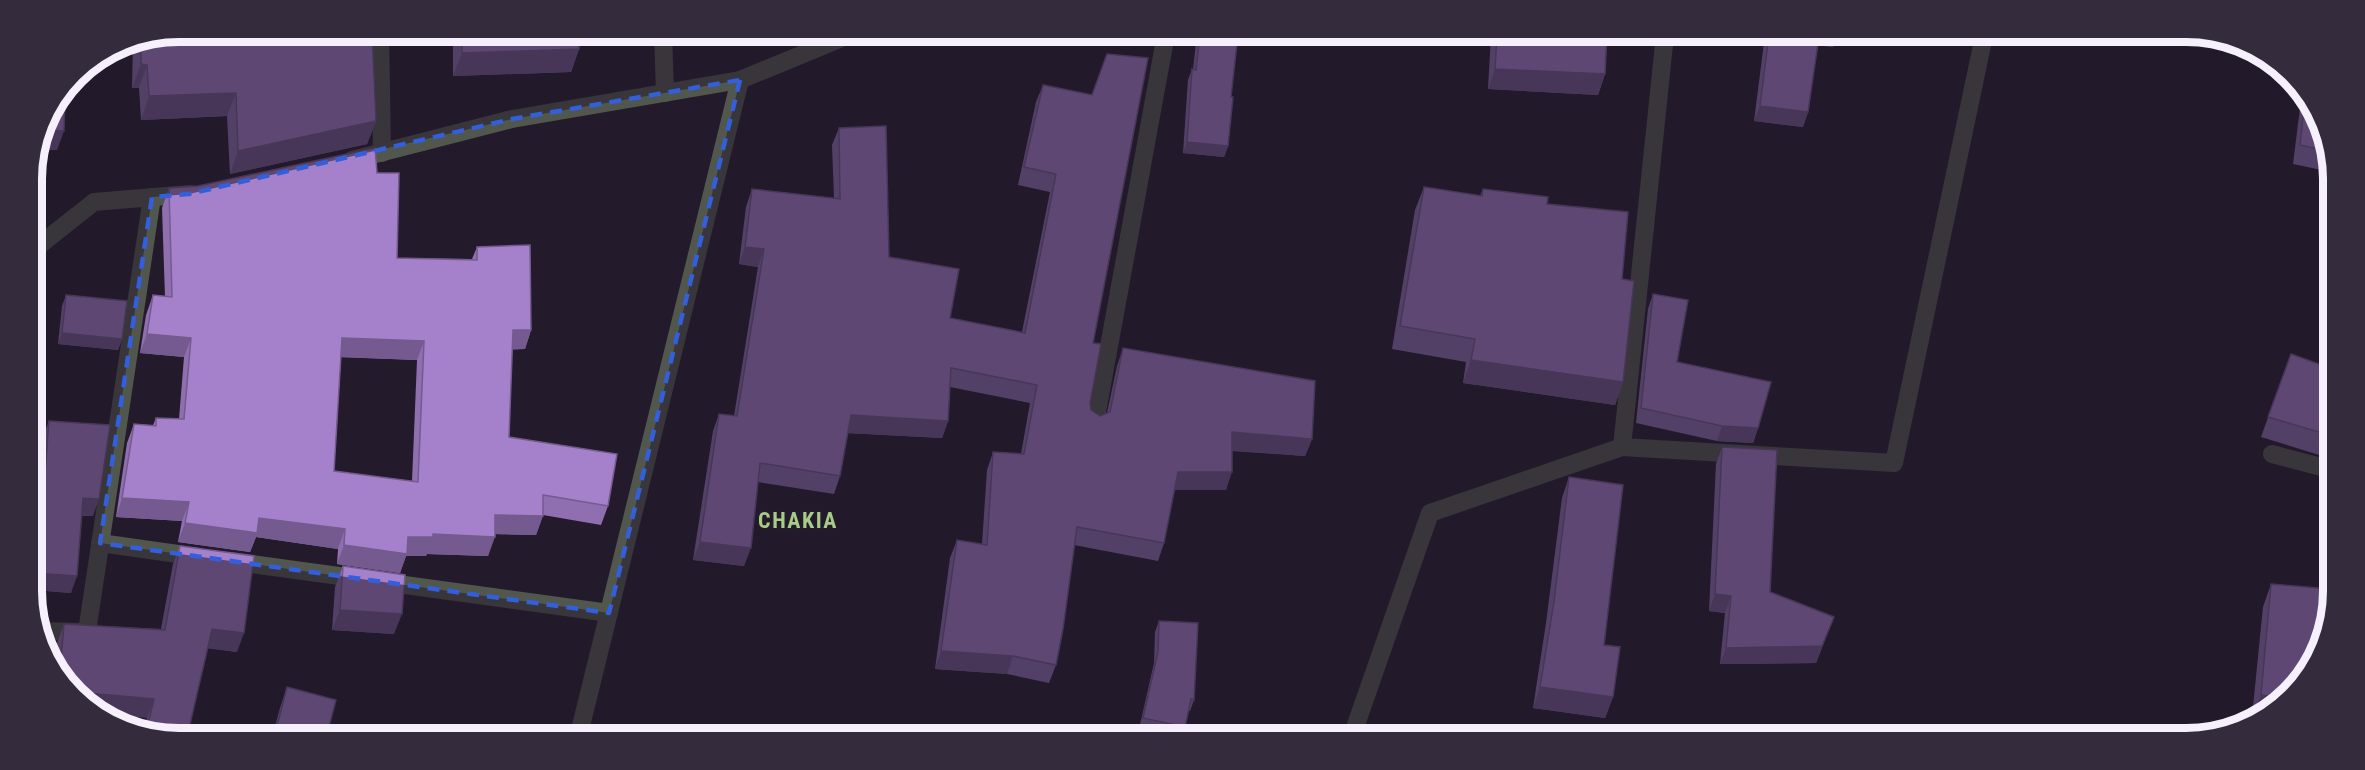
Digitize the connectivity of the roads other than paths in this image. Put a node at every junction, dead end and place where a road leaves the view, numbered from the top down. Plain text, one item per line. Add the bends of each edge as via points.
1 (380, 42) edge
2 (663, 42) edge
3 (833, 42) edge
4 (1165, 42) edge
5 (1664, 42) edge
6 (1983, 42) edge
7 (740, 81) junction
8 (665, 93) junction
9 (382, 153) junction
10 (339, 163) edge
11 (212, 189) edge
12 (152, 197) junction
13 (42, 243) edge
14 (1095, 423) edge
15 (1622, 447) junction
16 (2272, 454) dead end
17 (2323, 467) edge
18 (100, 543) junction
19 (609, 613) junction
20 (48, 631) edge
21 (580, 728) edge
22 (1355, 728) edge

1 - 9 street
2 - 8 street
3 - 7 street
4 - 14 street
5 - 15 street
6 - 15 street via 1894,463
7 - 8 street
7 - 19 street
8 - 9 street via 512,119
9 - 10 street
11 - 12 street
12 - 13 street via 94,202
12 - 18 street
15 - 22 street via 1430,513
16 - 17 street
18 - 19 street
18 - 20 street via 87,632
19 - 21 street

